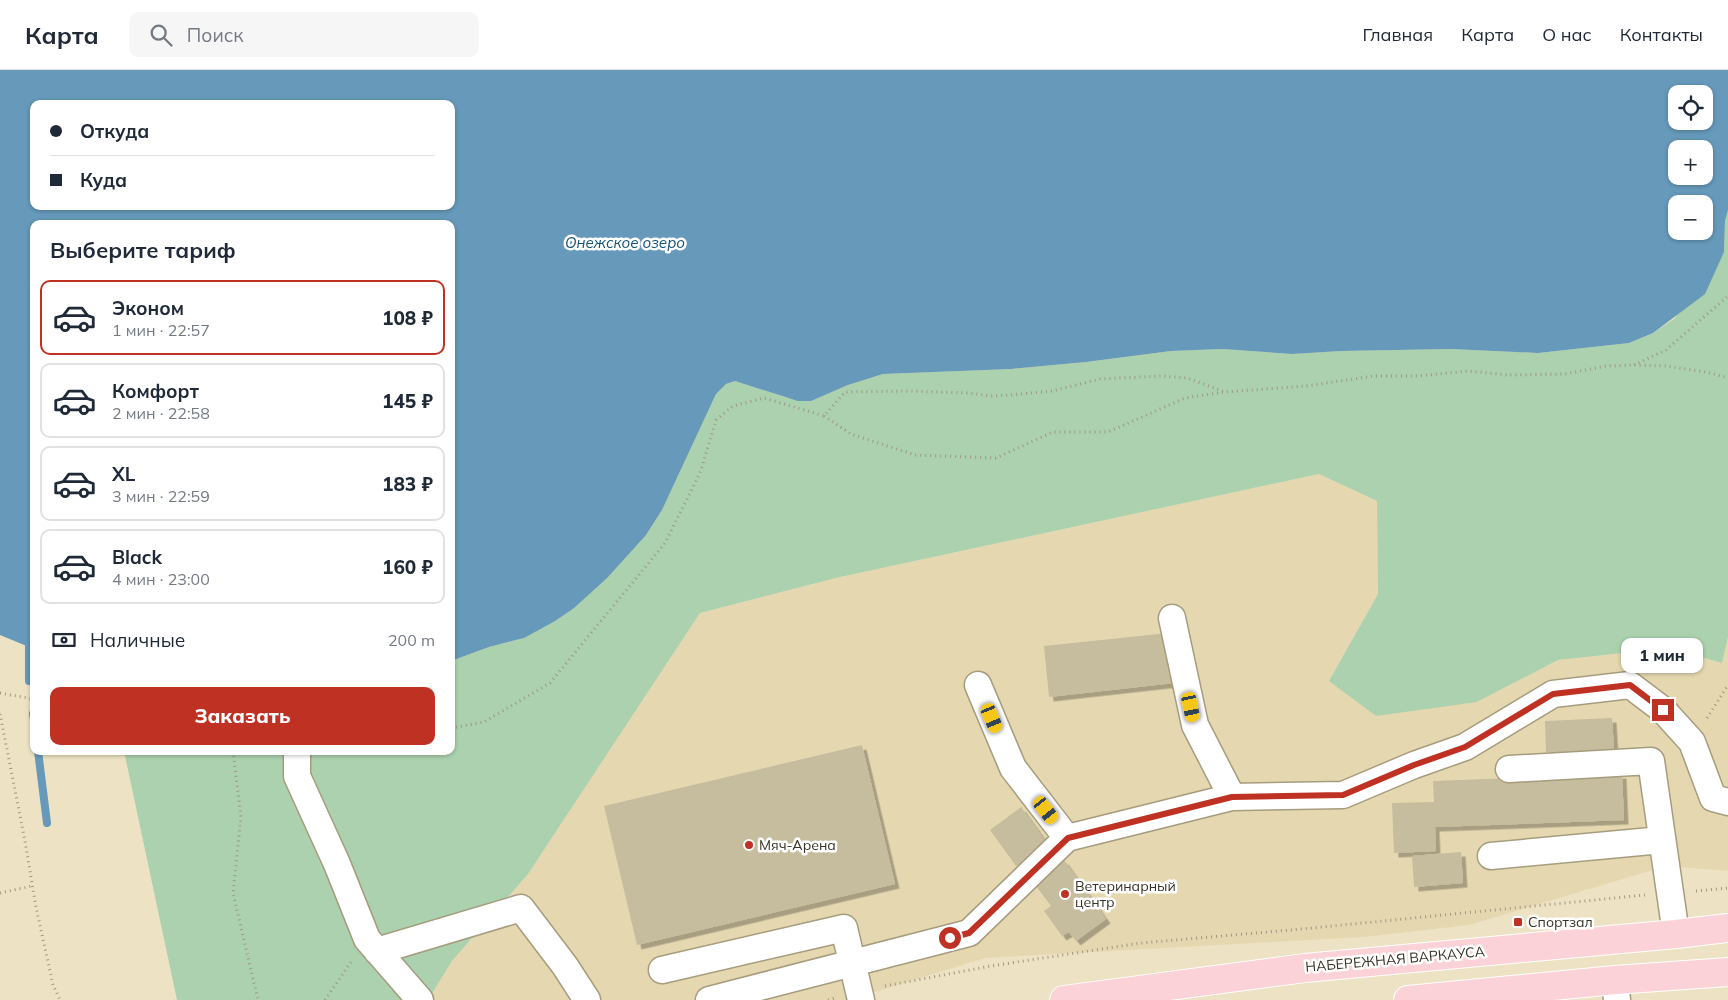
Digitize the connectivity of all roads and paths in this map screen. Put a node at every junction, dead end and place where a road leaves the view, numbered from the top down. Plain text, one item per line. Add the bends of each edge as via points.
1 (1728, 296) edge
2 (1633, 365) junction
3 (1728, 378) edge
4 (1225, 392) junction
5 (824, 416) junction
6 (1172, 618) dead end
7 (978, 685) dead end
8 (1728, 685) edge
9 (0, 693) edge
10 (30, 698) edge
11 (0, 714) edge
12 (455, 727) edge
13 (1692, 742) junction
14 (233, 755) edge
15 (296, 755) edge
16 (1509, 769) dead end
17 (1232, 797) junction
18 (1728, 802) edge
19 (1068, 838) junction
20 (1662, 840) junction
21 (1491, 856) dead end
22 (32, 886) junction
23 (1728, 888) edge
24 (0, 893) edge
25 (1670, 893) junction
26 (1716, 930) edge
27 (1676, 934) junction
28 (1611, 940) junction
29 (372, 945) junction
30 (853, 963) junction
31 (662, 970) dead end
32 (1717, 973) edge
33 (1616, 990) edge
34 (860, 995) edge
35 (60, 1000) edge
36 (258, 1000) edge
37 (325, 1000) edge
38 (420, 1000) edge
39 (587, 1000) edge
40 (709, 1000) edge
41 (828, 1000) edge
42 (1064, 1000) edge
43 (1408, 1000) edge

1 - 2 path via 1666,350
2 - 3 path via 1706,372
2 - 4 path via 1606,366 1565,374 1509,375 1468,371 1374,376 1306,386
4 - 5 path via 1187,378 1161,376 1100,379 1052,391 1010,395 845,392
4 - 5 path via 1184,398 1108,432 1053,432 996,458 915,455 852,434
5 - 12 path via 764,398 733,406 716,420 700,473 665,543 550,682 484,722
6 - 17 lane via 1195,725
7 - 19 lane via 1013,768
8 - 13 path
9 - 10 path
11 - 22 path
13 - 17 lane via 1663,710 1630,685 1611,687 1553,694 1465,747 1343,795
13 - 18 lane via 1713,798
14 - 36 path via 241,817 233,894
15 - 29 lane via 297,776
16 - 20 lane via 1650,761
17 - 19 lane
19 - 30 lane via 969,933
20 - 21 lane
20 - 25 lane
22 - 24 path
22 - 35 path via 53,985
23 - 25 path
25 - 27 lane
25 - 34 path via 1141,943 991,966
26 - 27 main road, НАБЕРЕЖНАЯ ВАРКАУСА
26 - 32 main road
27 - 28 main road, НАБЕРЕЖНАЯ ВАРКАУСА
28 - 33 main road
28 - 42 main road, НАБЕРЕЖНАЯ ВАРКАУСА via 1305,968
29 - 37 path
29 - 38 lane
29 - 39 lane via 521,908
30 - 31 lane via 844,928
30 - 34 lane
30 - 40 lane
32 - 33 main road
33 - 43 main road
34 - 41 path

